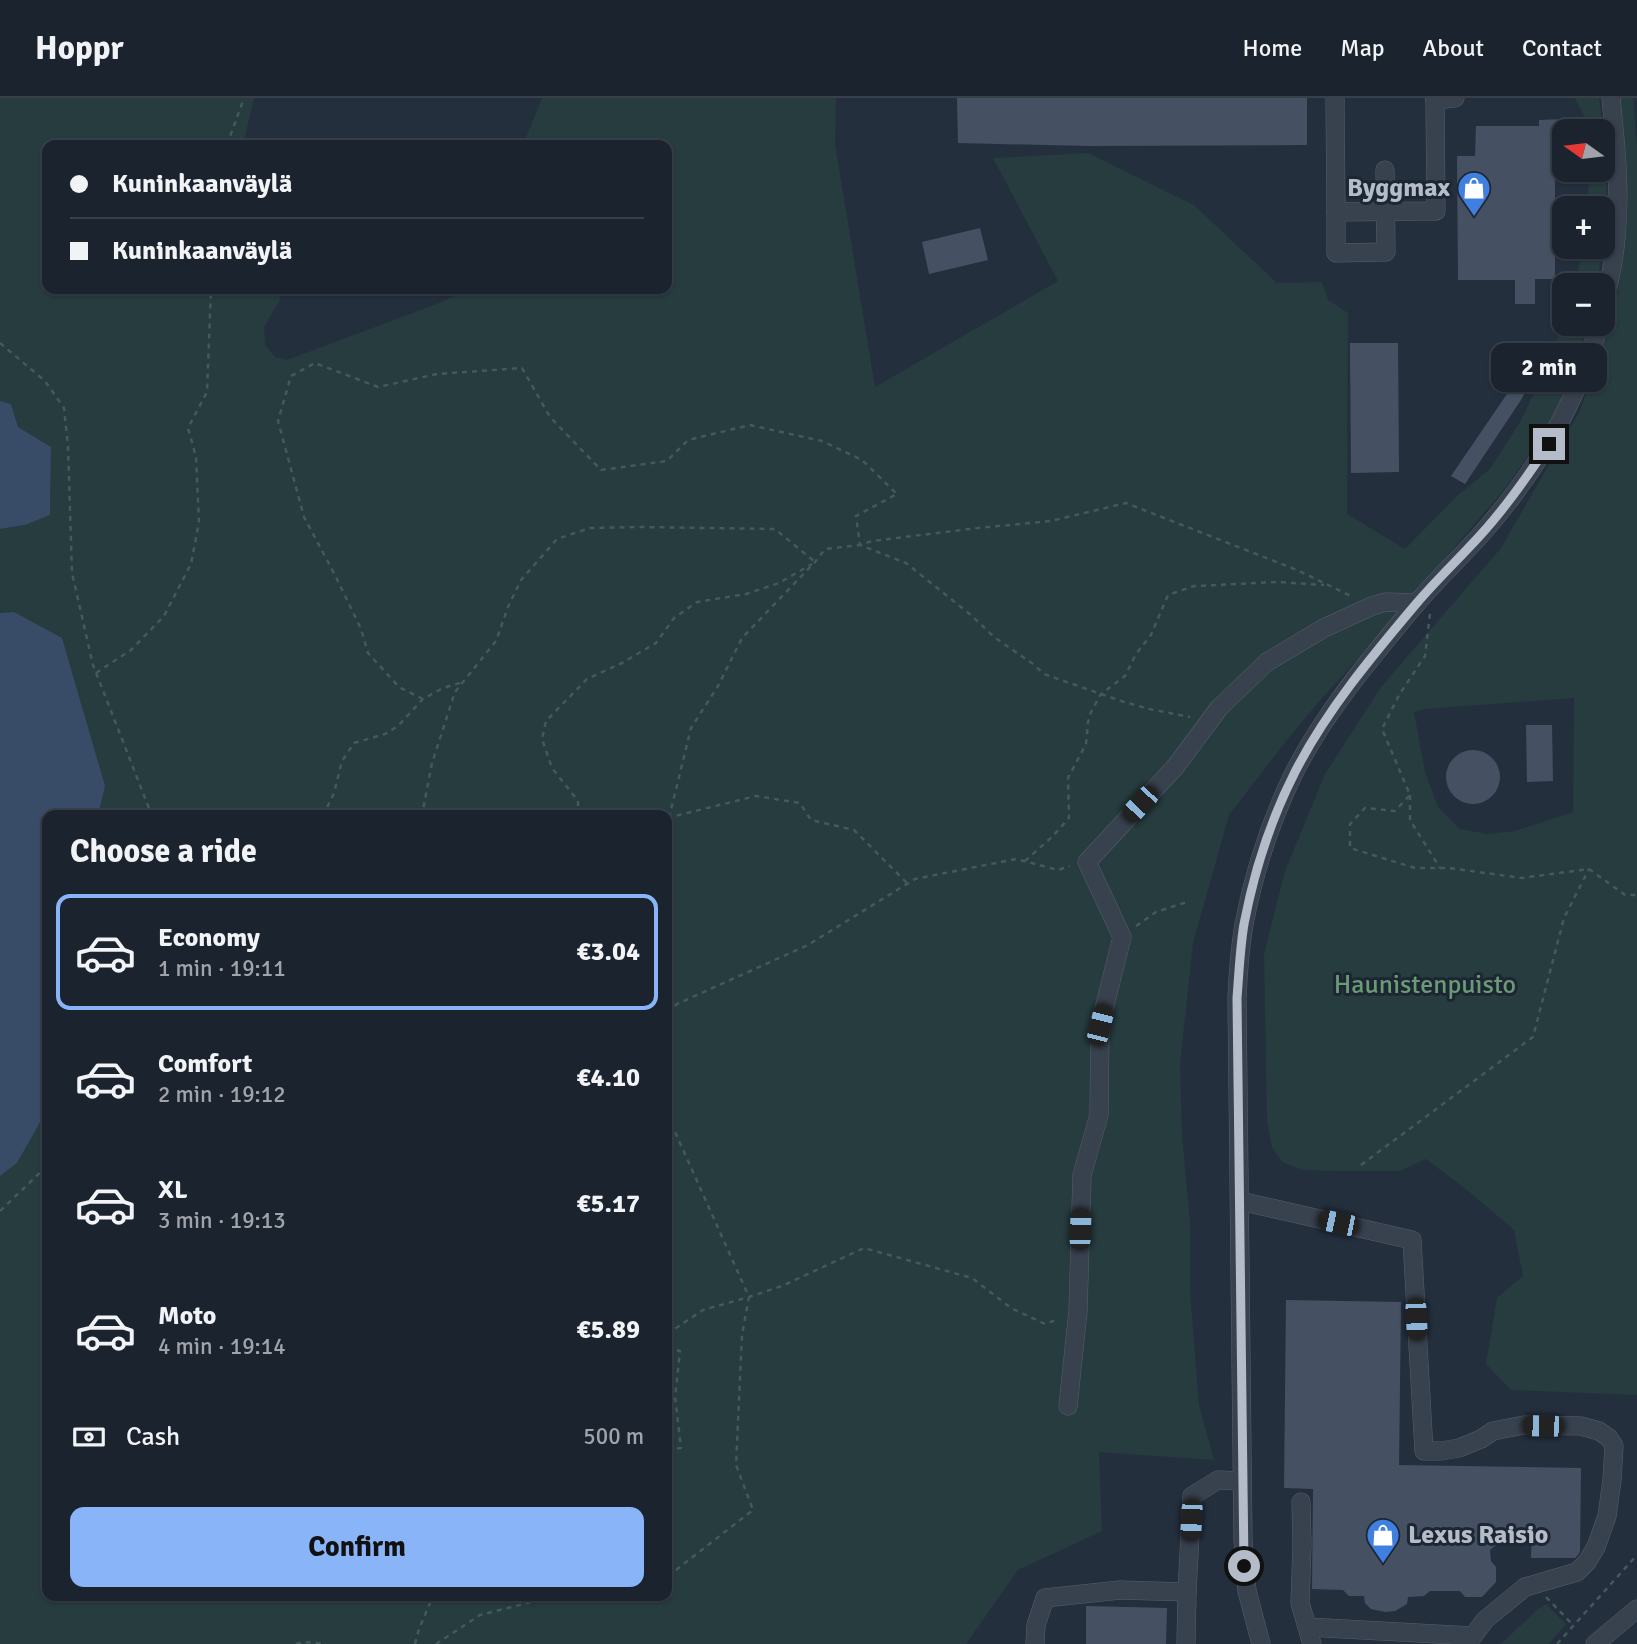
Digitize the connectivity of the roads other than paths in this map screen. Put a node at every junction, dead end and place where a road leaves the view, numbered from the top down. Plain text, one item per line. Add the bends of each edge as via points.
1 (1335, 98) edge
2 (1455, 98) edge
3 (1611, 98) edge
4 (1435, 99) edge
5 (1385, 170) dead end
6 (1336, 212) junction
7 (1385, 212) junction
8 (1610, 273) edge
9 (1595, 336) edge
10 (1423, 609) junction
11 (1240, 1201) junction
12 (1068, 1406) dead end
13 (1242, 1481) junction
14 (1301, 1502) dead end
15 (1187, 1592) junction
16 (1637, 1609) edge
17 (1310, 1636) edge
18 (1470, 1640) edge
19 (1035, 1644) edge
20 (1186, 1644) edge
21 (1261, 1644) edge
22 (1595, 1644) edge

1 - 6 street
2 - 4 street
3 - 8 street via 1618,221
4 - 7 street via 1436,211
5 - 7 street
6 - 7 street
6 - 7 street via 1336,253 1386,252
9 - 10 street via 1578,385 1549,444
10 - 11 street via 1356,678 1317,734 1295,772 1259,862 1244,926 1237,998
10 - 12 street via 1386,602 1372,606 1267,662 1219,708 1175,766 1087,862 1122,937 1100,1025 1099,1115 1082,1175 1078,1311
11 - 13 street
11 - 18 street via 1412,1240 1424,1451 1459,1448 1493,1431 1524,1425 1581,1426 1599,1431 1614,1446 1607,1516 1587,1562 1577,1572 1525,1587 1485,1620
13 - 15 street via 1219,1480 1192,1496
13 - 21 street via 1244,1566
14 - 17 street via 1300,1603
15 - 19 street via 1120,1590 1045,1598
15 - 20 street
16 - 22 street
17 - 18 street

